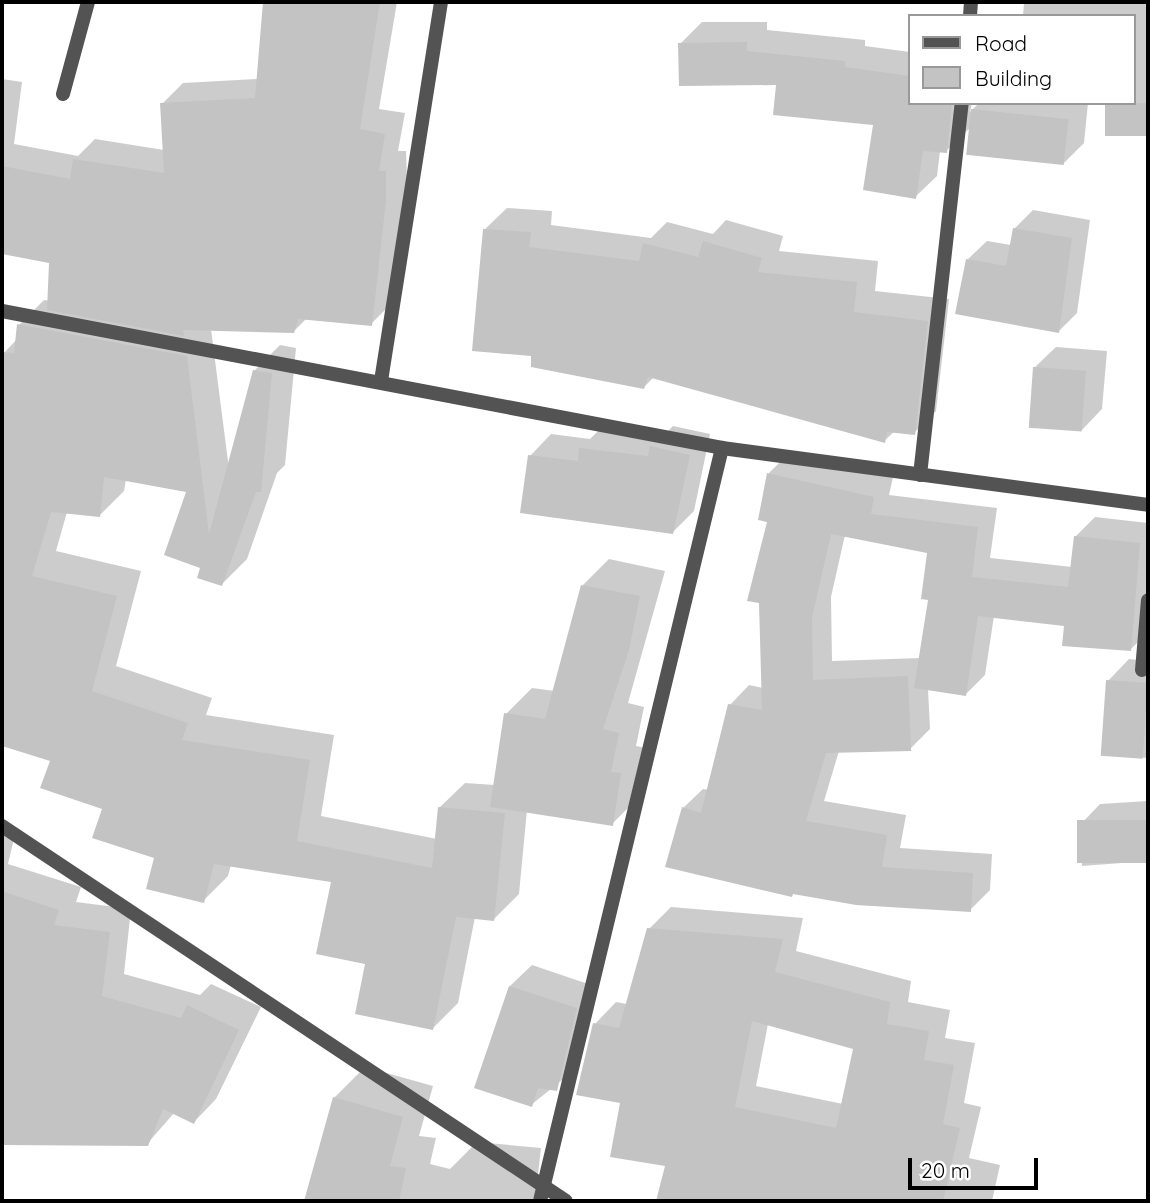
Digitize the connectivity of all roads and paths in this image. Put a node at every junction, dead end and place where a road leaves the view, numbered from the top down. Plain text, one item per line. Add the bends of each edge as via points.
1 (88, 2) edge
2 (441, 2) edge
3 (63, 94) dead end
4 (962, 105) edge
5 (2, 311) edge
6 (381, 381) junction
7 (722, 448) junction
8 (920, 475) junction
9 (1148, 505) edge
10 (1148, 600) edge
11 (1142, 670) dead end
12 (2, 825) edge
13 (543, 1195) edge
14 (566, 1201) edge

1 - 3 street
2 - 6 street
4 - 8 street
5 - 6 street
6 - 7 street
7 - 8 street
7 - 13 street
8 - 9 street
10 - 11 street
12 - 13 street
13 - 14 street

